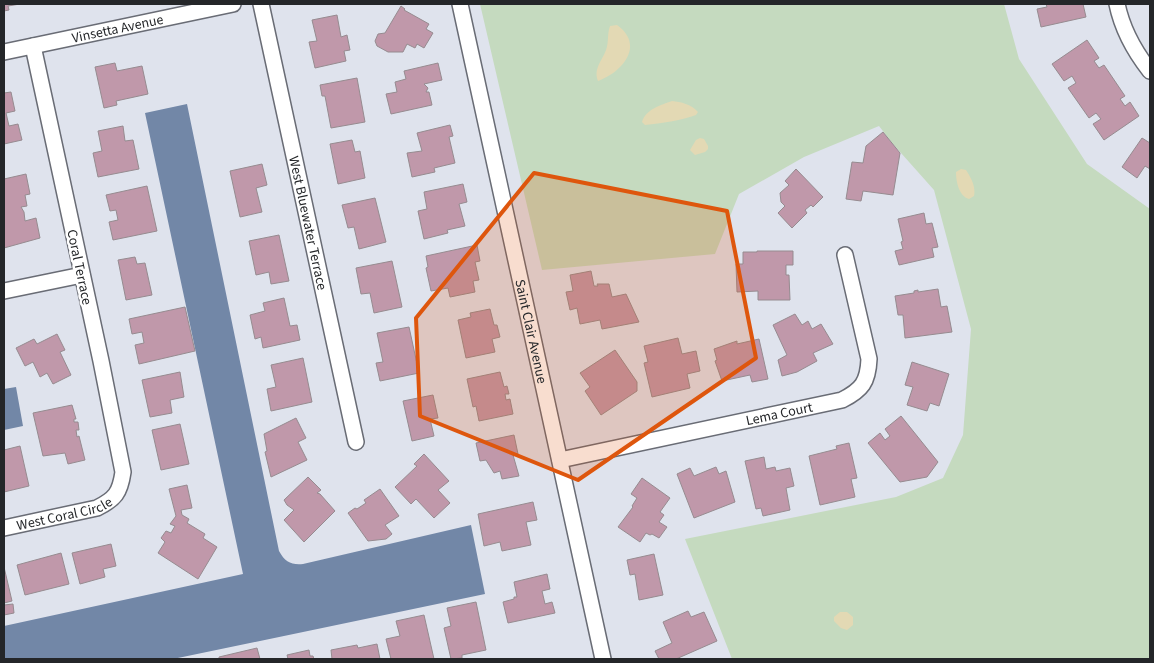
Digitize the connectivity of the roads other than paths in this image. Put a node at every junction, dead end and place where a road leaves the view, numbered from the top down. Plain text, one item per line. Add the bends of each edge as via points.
1 (233, 4) edge
2 (261, 4) edge
3 (460, 4) edge
4 (1117, 4) edge
5 (33, 46) junction
6 (4, 52) edge
7 (1150, 72) edge
8 (845, 254) dead end
9 (82, 275) junction
10 (4, 291) edge
11 (356, 442) dead end
12 (560, 460) junction
13 (121, 489) joint
14 (4, 528) edge
15 (603, 659) edge

1 - 5 street, Vinsetta Avenue
2 - 11 street, West Bluewater Terrace
3 - 12 street, Saint Clair Avenue
4 - 7 street via 1131,42
5 - 6 street, Vinsetta Avenue
5 - 9 street, Coral Terrace
8 - 12 street, Lema Court via 869,359 864,383 855,393 842,400
9 - 10 street
9 - 13 street, Coral Terrace via 121,457
12 - 15 street, Saint Clair Avenue
13 - 14 street, West Coral Circle via 110,501 97,508

